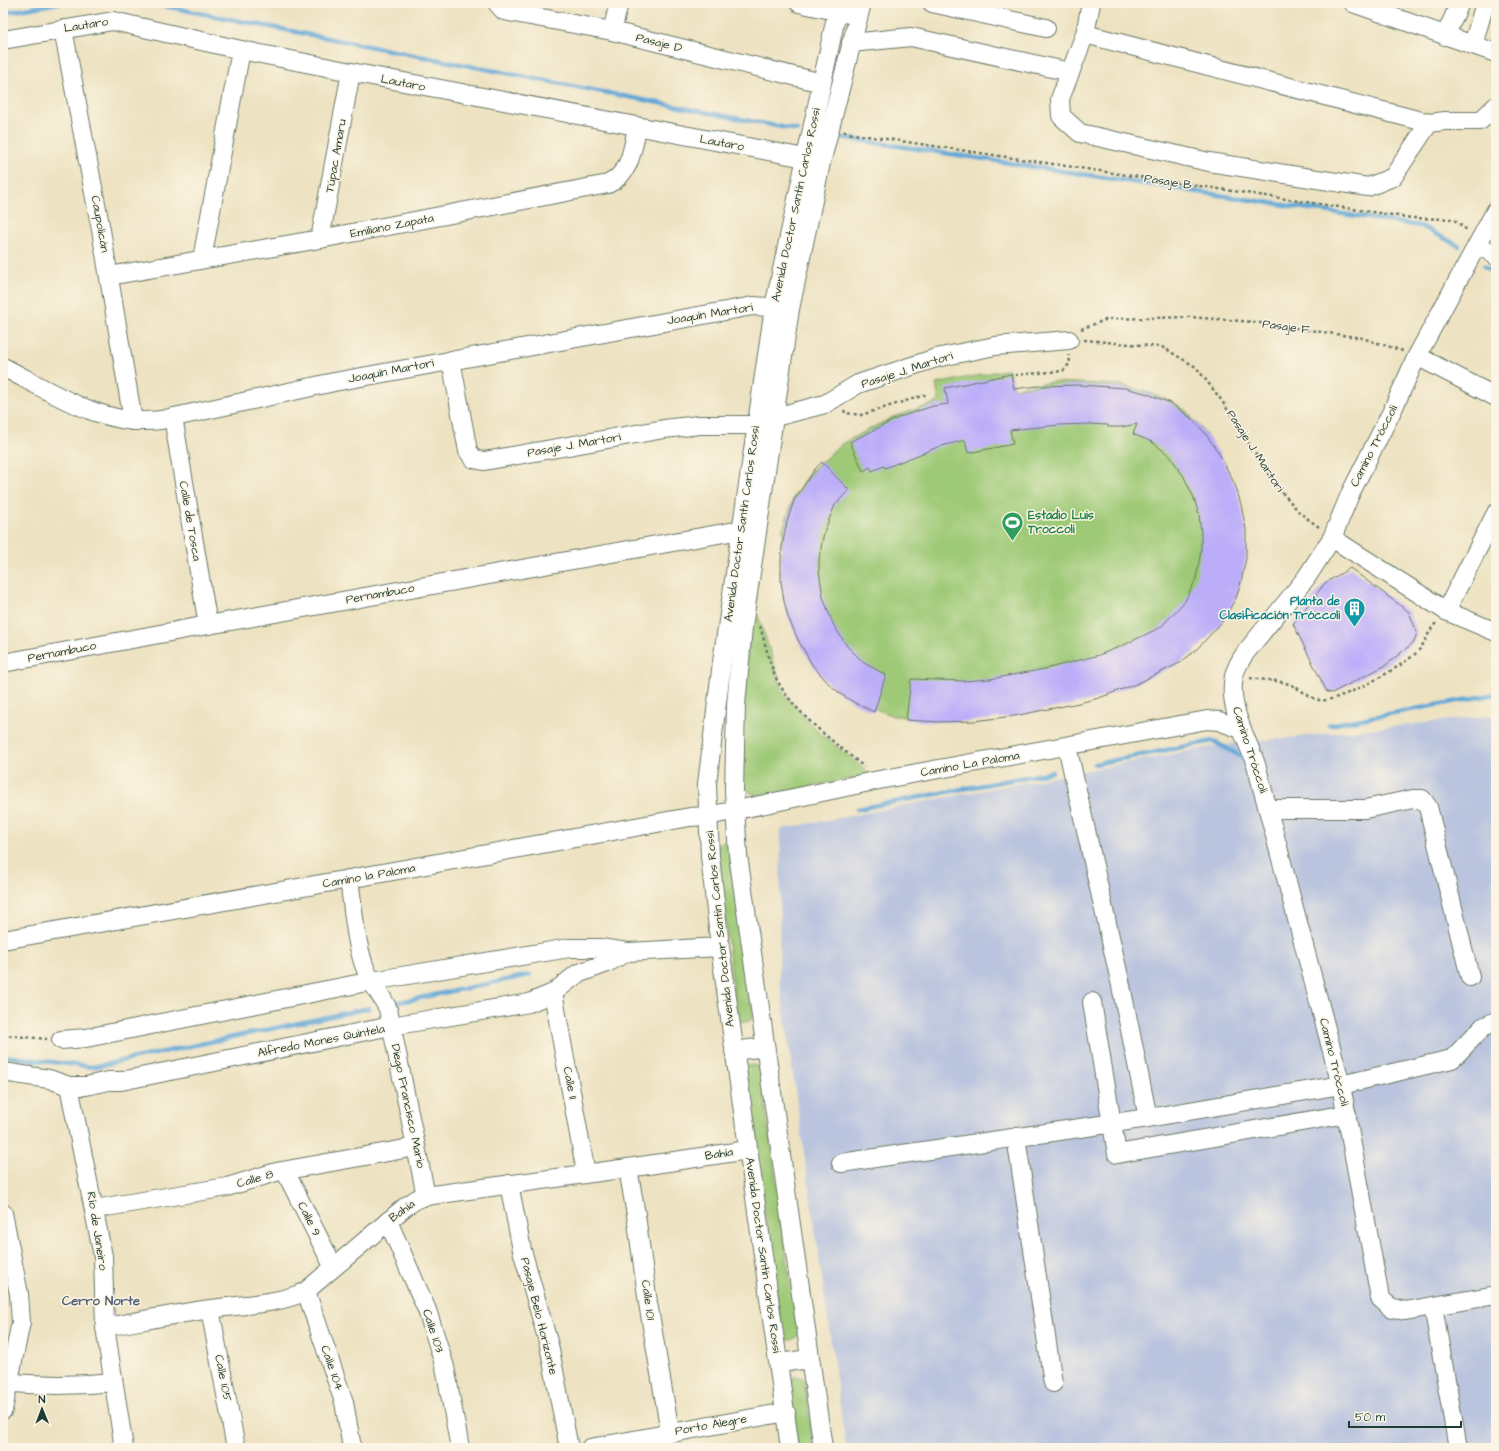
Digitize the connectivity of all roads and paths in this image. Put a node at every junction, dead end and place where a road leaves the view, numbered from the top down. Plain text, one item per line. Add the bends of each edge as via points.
1 (497, 3) edge
2 (619, 3) edge
3 (799, 3) edge
4 (932, 3) edge
5 (1091, 3) edge
6 (1352, 3) edge
7 (1460, 3) edge
8 (1485, 3) edge
9 (838, 7) edge
10 (860, 10) edge
11 (1046, 28) dead end
12 (63, 29) junction
13 (612, 31) junction
14 (1085, 34) junction
15 (1445, 36) junction
16 (3, 40) edge
17 (851, 43) junction
18 (1473, 45) junction
19 (240, 50) junction
20 (1496, 53) edge
21 (351, 72) junction
22 (1070, 72) junction
23 (822, 83) junction
24 (1496, 106) edge
25 (832, 121) junction
26 (1429, 123) junction
27 (637, 128) junction
28 (805, 158) junction
29 (1496, 210) edge
30 (320, 239) junction
31 (1478, 244) junction
32 (1496, 256) edge
33 (202, 259) junction
34 (109, 276) junction
35 (782, 308) junction
36 (1069, 340) junction
37 (1417, 356) junction
38 (451, 360) junction
39 (3, 367) edge
40 (1015, 375) dead end
41 (928, 394) dead end
42 (837, 397) junction
43 (1496, 397) edge
44 (173, 417) junction
45 (775, 417) junction
46 (133, 421) junction
47 (757, 425) junction
48 (1496, 513) edge
49 (750, 528) junction
50 (1332, 538) junction
51 (746, 606) junction
52 (1446, 611) junction
53 (208, 625) junction
54 (1496, 632) edge
55 (3, 663) edge
56 (1233, 685) junction
57 (715, 716) junction
58 (1206, 720) junction
59 (1241, 729) junction
60 (1067, 746) junction
61 (879, 780) junction
62 (1268, 809) junction
63 (735, 810) junction
64 (708, 816) junction
65 (349, 879) junction
66 (3, 940) edge
67 (720, 947) junction
68 (628, 952) junction
69 (1470, 977) dead end
70 (372, 981) junction
71 (553, 993) junction
72 (1092, 1002) dead end
73 (1496, 1021) edge
74 (391, 1026) junction
75 (3, 1035) edge
76 (61, 1040) joint
77 (766, 1047) junction
78 (734, 1051) junction
79 (3, 1072) edge
80 (1341, 1085) junction
81 (69, 1086) junction
82 (1347, 1114) junction
83 (1148, 1118) junction
84 (1112, 1123) junction
85 (1016, 1137) junction
86 (416, 1147) junction
87 (748, 1150) junction
88 (841, 1163) dead end
89 (628, 1168) junction
90 (285, 1171) junction
91 (586, 1173) junction
92 (510, 1184) junction
93 (426, 1196) junction
94 (94, 1209) junction
95 (3, 1213) edge
96 (388, 1220) junction
97 (333, 1266) junction
98 (306, 1290) junction
99 (1496, 1294) edge
100 (1433, 1306) junction
101 (210, 1309) junction
102 (105, 1327) junction
103 (810, 1359) junction
104 (779, 1364) junction
105 (113, 1382) junction
106 (1053, 1382) dead end
107 (5, 1383) edge
108 (3, 1410) edge
109 (786, 1412) junction
110 (670, 1432) junction
111 (124, 1448) edge
112 (236, 1448) edge
113 (352, 1448) edge
114 (460, 1448) edge
115 (569, 1448) edge
116 (590, 1448) edge
117 (790, 1448) edge
118 (823, 1448) edge
119 (1458, 1448) edge

1 - 13 street, Pasaje D via 504,11
2 - 13 street
3 - 9 street
4 - 11 street
5 - 14 street
6 - 15 street
7 - 15 street
8 - 18 street
9 - 10 street
9 - 23 street, Avenida Doctor Santín Carlos Rossi
10 - 17 street, Avenida Doctor Santín Carlos Rossi
12 - 16 street, Lautaro
12 - 19 street, Lautaro via 113,21
12 - 34 street, Caupolicán
13 - 23 street, Pasaje D
14 - 22 street
14 - 26 street
15 - 18 street
17 - 22 street via 911,37
17 - 25 street, Avenida Doctor Santín Carlos Rossi
18 - 20 street
19 - 21 street, Lautaro
19 - 33 street
21 - 27 street, Lautaro
21 - 30 street, Túpac Amaru
22 - 26 street via 1060,99 1061,116 1080,132 1209,162 1368,187 1393,177
23 - 28 street, Avenida Doctor Santín Carlos Rossi
24 - 26 street via 1480,121
25 - 31 path, Pasaje B via 847,133 1412,218 1453,219 1469,231
25 - 35 street, Avenida Doctor Santín Carlos Rossi
27 - 28 street, Lautaro
27 - 30 street, Emiliano Zapata via 623,173 617,180 608,184
28 - 35 street, Avenida Doctor Santín Carlos Rossi
29 - 31 street, Camino Tróccoli
30 - 33 street, Emiliano Zapata
31 - 32 street
31 - 37 street, Camino Tróccoli
33 - 34 street, Emiliano Zapata
34 - 46 street, Caupolicán
35 - 38 street, Joaquín Martori via 753,306
35 - 45 street, Avenida Doctor Santín Carlos Rossi
35 - 47 street, Avenida Doctor Santín Carlos Rossi
36 - 37 path, Pasaje F via 1080,330 1108,319 1190,317 1254,322 1370,340
36 - 40 path via 1070,363 1063,371
36 - 42 street, Pasaje J, Martori via 996,346 936,358 858,384
36 - 50 path, Pasaje J. Martori via 1162,347 1196,367 1222,401 1274,483 1300,513
37 - 43 street
37 - 50 street, Camino Tróccoli via 1351,492
38 - 44 street, Joaquín Martori
38 - 47 street, Pasaje J. Martori via 468,452 474,459 484,461 664,429 699,425
39 - 46 street, Joaquín Martori via 83,408
41 - 42 path via 861,415 845,413
42 - 45 street, Pasaje J, Martori via 825,404
44 - 46 street, Joaquín Martori
44 - 53 street, Calle de Tosca
45 - 47 street, Pasaje J. Martori
45 - 49 street, Avenida Doctor Santín Carlos Rossi
47 - 49 street, Avenida Doctor Santín Carlos Rossi
48 - 52 street
49 - 51 street, Avenida Doctor Santín Carlos Rossi
49 - 53 street, Pernambuco
49 - 57 street, Avenida Doctor Santín Carlos Rossi
50 - 52 street
50 - 56 street, Camino Tróccoli via 1306,578 1246,652 1238,665
51 - 61 path via 758,621 776,678 785,694 811,722
51 - 63 street, Avenida Doctor Santín Carlos Rossi via 736,705
52 - 54 street
52 - 56 path via 1432,627 1424,646 1414,655 1388,672 1331,700 1319,700 1288,684
53 - 55 street, Pernambuco
56 - 58 street, Camino La Paloma via 1227,703 1216,715
56 - 59 street, Camino Tróccoli
57 - 63 street via 721,733 725,794
57 - 64 street, Avenida Doctor Santín Carlos Rossi via 708,784
58 - 59 street, Camino La Paloma via 1220,721
58 - 60 street, Camino La Paloma
59 - 62 street, Camino Tróccoli via 1254,760
60 - 61 street, Camino La Paloma
60 - 83 street
61 - 63 street, Camino La Paloma
62 - 69 street via 1365,810 1422,799 1428,807
62 - 80 street, Camino Tróccoli
63 - 64 street, Camino la Paloma
63 - 77 street, Avenida Doctor Santín Carlos Rossi via 738,855
64 - 65 street, Camino la Paloma via 690,816
64 - 67 street, Avenida Doctor Santín Carlos Rossi
65 - 66 street, Camino la Paloma
65 - 70 street, Diego Francisco Mario via 359,946 364,966
67 - 68 street, Alfredo Mones Quintela
67 - 78 street, Avenida Doctor Santín Carlos Rossi
68 - 70 street, Alfredo Mones Quintela via 600,948 569,948
68 - 71 street, Alfredo Mones Quintela via 577,974
70 - 74 street, Diego Francisco Mario via 385,1002
70 - 76 street, Alfredo Mones Quintela via 86,1038
71 - 74 street, Alfredo Mones Quintela via 529,1003
71 - 91 street, Calle 11
72 - 84 street
73 - 80 street via 1483,1027 1452,1059
74 - 81 street, Alfredo Mones Quintela via 121,1081
74 - 86 street, Diego Francisco Mario
75 - 76 path
77 - 78 street
77 - 103 street, Avenida Doctor Santín Carlos Rossi
78 - 87 street, Avenida Doctor Santín Carlos Rossi
79 - 81 street, Alfredo Mones Quintela via 49,1079
80 - 82 street, Camino Tróccoli
80 - 83 street
81 - 94 street, Río de Janeiro
82 - 84 street via 1117,1154
82 - 100 street, Camino Tróccoli via 1380,1298 1390,1307 1405,1311
83 - 84 street
84 - 85 street
85 - 88 street
85 - 106 street
86 - 90 street, Calle 8
86 - 93 street, Diego Francisco Mario
87 - 89 street, Bahía
87 - 104 street, Avenida Doctor Santín Carlos Rossi
89 - 91 street, Bahía
89 - 110 street, Calle 101
90 - 94 street, Calle 8 via 227,1187
90 - 97 street, Calle 9
91 - 92 street, Bahía
92 - 93 street, Bahía
92 - 115 street, Pasaje Belo Horizonte via 522,1250 549,1345
93 - 96 street, Bahía via 417,1199
94 - 102 street, Río de Janeiro via 103,1256
95 - 107 street via 19,1294 21,1322
96 - 97 street, Bahía
96 - 114 street, Calle 103 via 427,1310 445,1367
97 - 98 street, Bahía
98 - 101 street, Bahía via 290,1297
98 - 113 street, Calle 104 via 344,1402
99 - 100 street
100 - 119 street
101 - 102 street, Bahía
101 - 112 street, Calle 105
102 - 105 street, Río de Janeiro
103 - 104 street, Avenida Doctor Santín Carlos Rossi
103 - 118 street, Avenida Doctor Santín Carlos Rossi
104 - 109 street, Avenida Doctor Santín Carlos Rossi
105 - 107 street via 74,1385
105 - 111 street, Río de Janeiro
107 - 108 street
109 - 110 street, Porto Alegre
109 - 117 street, Avenida Doctor Santín Carlos Rossi
110 - 116 street, Porto Alegre

